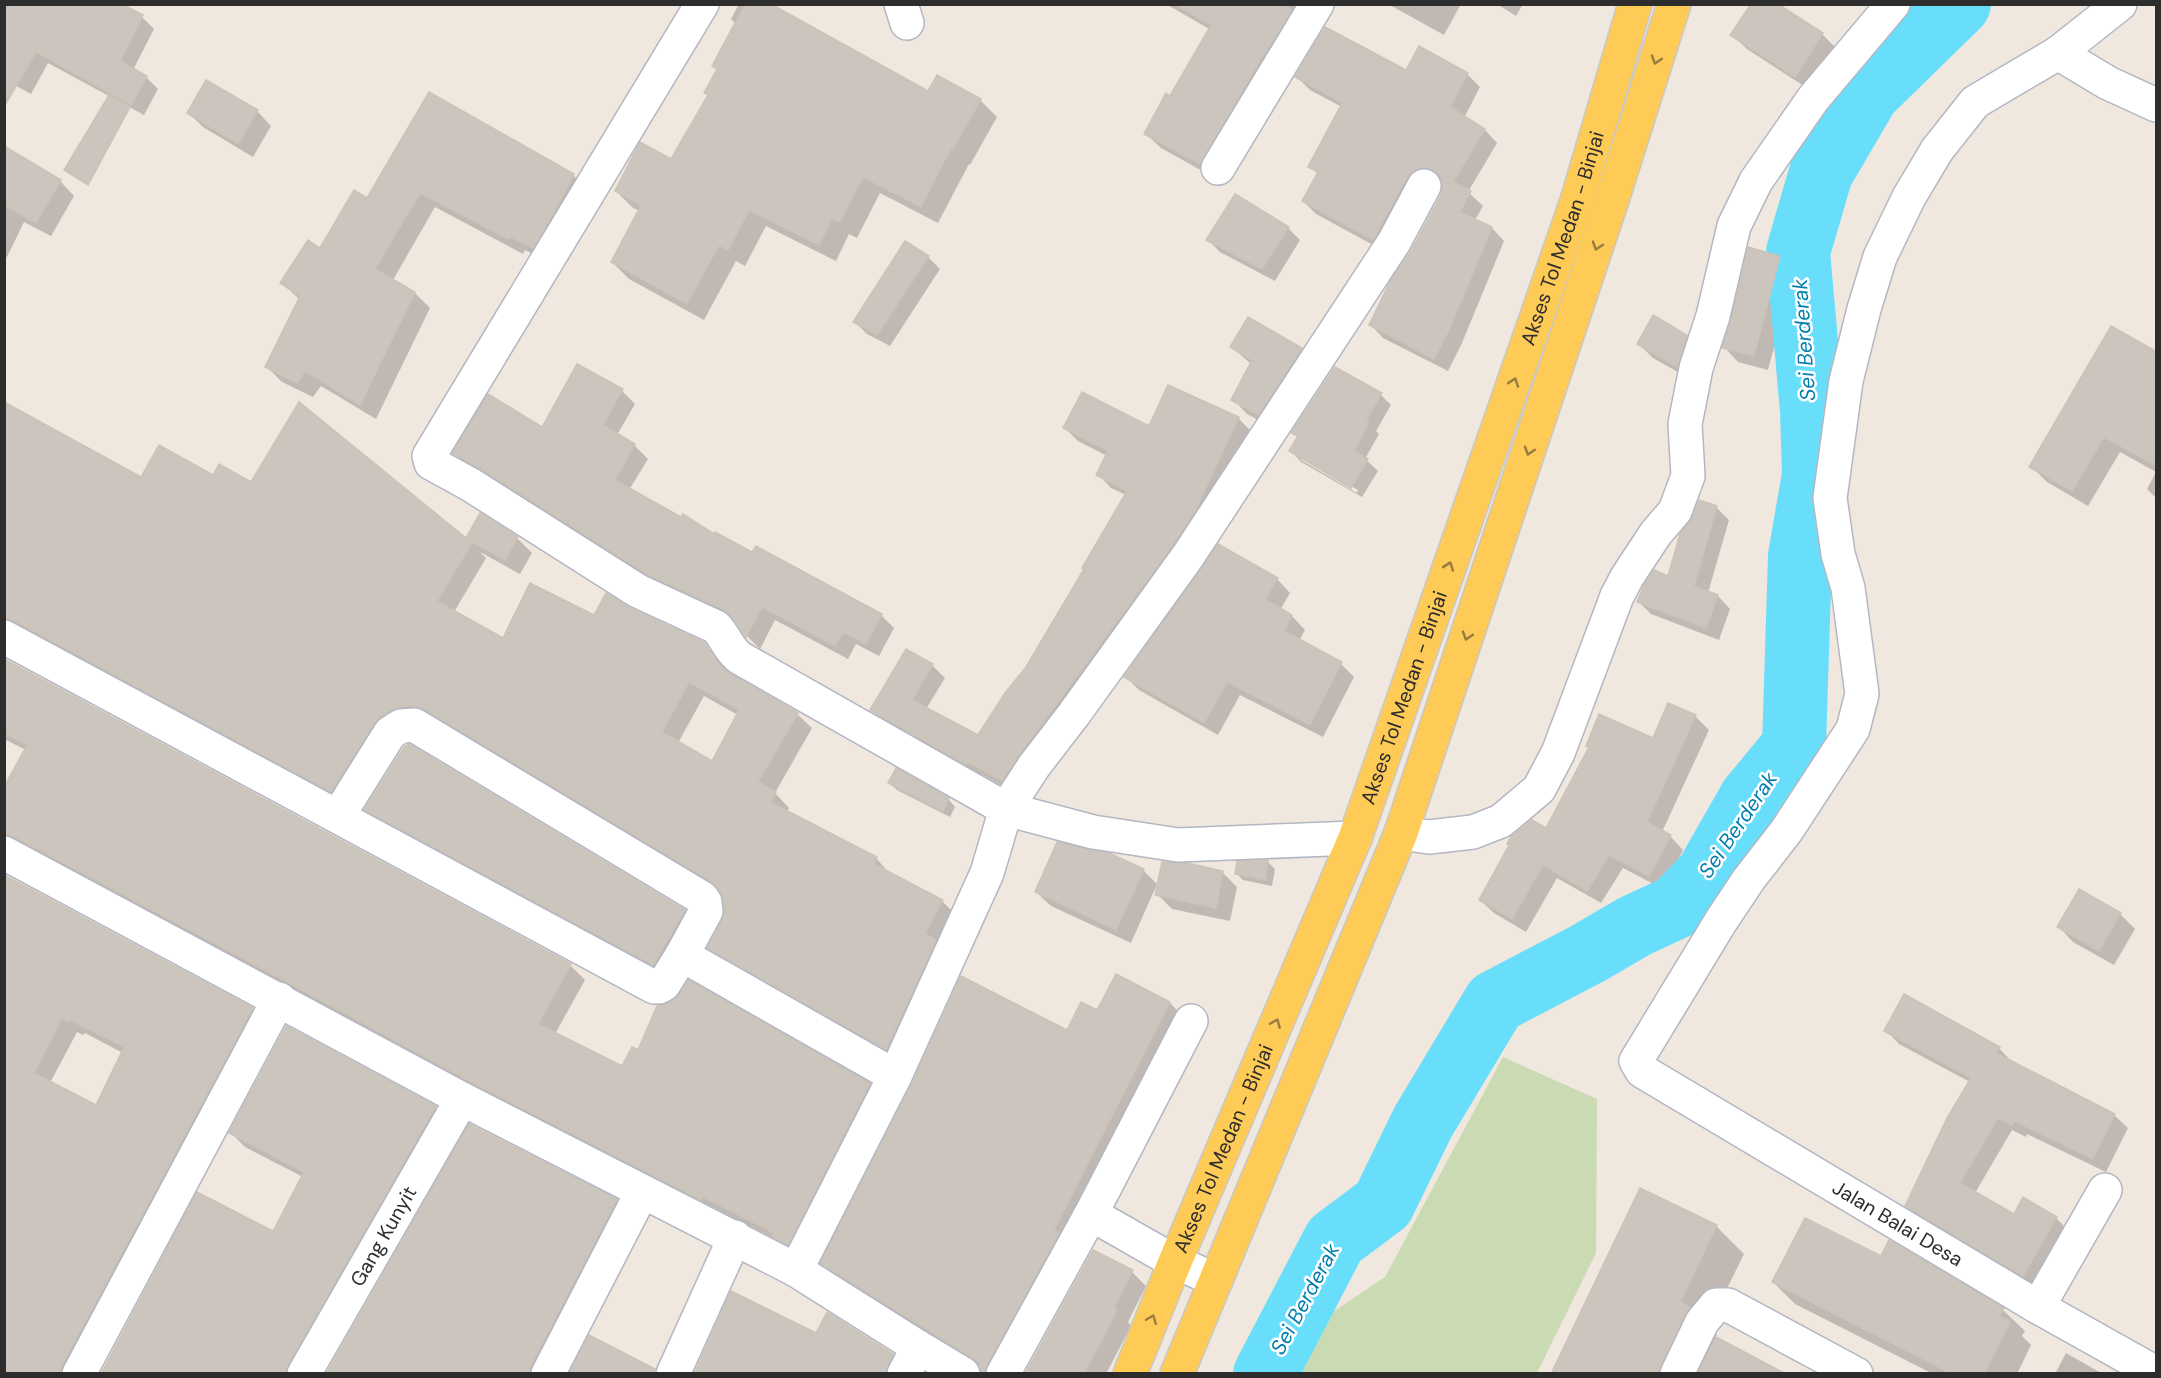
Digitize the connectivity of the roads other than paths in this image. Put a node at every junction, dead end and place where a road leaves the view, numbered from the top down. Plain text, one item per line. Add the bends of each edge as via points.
1 (702, 4) edge
2 (1317, 4) edge
3 (1635, 4) edge
4 (1674, 4) edge
5 (1893, 4) edge
6 (2120, 4) edge
7 (2058, 53) junction
8 (2157, 105) edge
9 (1218, 168) dead end
10 (1424, 186) dead end
11 (4, 638) edge
12 (1006, 808) junction
13 (338, 816) junction
14 (1401, 833) junction
15 (1355, 837) junction
16 (4, 853) edge
17 (682, 955) junction
18 (279, 999) junction
19 (1191, 1021) dead end
20 (895, 1076) junction
21 (462, 1099) junction
22 (2105, 1190) dead end
23 (642, 1192) junction
24 (1090, 1214) junction
25 (735, 1237) junction
26 (1175, 1262) junction
27 (796, 1270) junction
28 (1216, 1280) junction
29 (2038, 1307) junction
30 (911, 1360) edge
31 (2157, 1373) edge
32 (79, 1374) edge
33 (304, 1374) edge
34 (548, 1374) edge
35 (673, 1374) edge
36 (963, 1374) edge
37 (1003, 1374) edge
38 (1130, 1374) edge
39 (1177, 1374) edge
40 (1677, 1374) edge
41 (1856, 1374) edge

1 - 12 street via 429,459 638,591 716,627 730,650 740,658
2 - 9 street
15 -> 3 main road, Akses Tol Medan - Binjai via 1577,201
4 -> 14 main road, Akses Tol Medan - Binjai
5 - 14 street via 1813,99 1756,181 1734,226 1696,368 1686,424 1688,476 1675,511 1650,542 1617,596 1562,744 1539,789 1501,821 1473,832 1429,837
6 - 7 street
7 - 8 street
7 - 29 street, Jalan Balai Desa via 1975,102 1937,150 1880,257 1846,381 1830,498 1838,554 1848,588 1862,694 1853,729 1721,921 1636,1061 1642,1071
10 - 12 street via 1394,242 1188,556
11 - 13 street
12 - 15 street via 1093,832 1178,845
12 - 20 street via 987,873
13 - 17 street via 654,987 664,984
13 - 17 street via 390,733 401,726 414,726 702,898 706,911
14 - 28 main road, Akses Tol Medan - Binjai
26 -> 15 main road, Akses Tol Medan - Binjai
16 - 18 street
17 - 20 street
18 - 21 street
18 - 32 street
19 - 24 street
20 - 27 street
21 - 23 street
21 - 33 street, Gang Kunyit
22 - 29 street
23 - 25 street
23 - 34 street
24 - 26 street
24 - 37 street
25 - 27 street
25 - 35 street
26 - 28 street
38 -> 26 main road, Akses Tol Medan - Binjai
27 - 30 street
28 - 39 main road, Akses Tol Medan - Binjai
29 - 31 street, Jalan Balai Desa
30 - 36 street
40 - 41 street via 1702,1322 1716,1305 1728,1305

